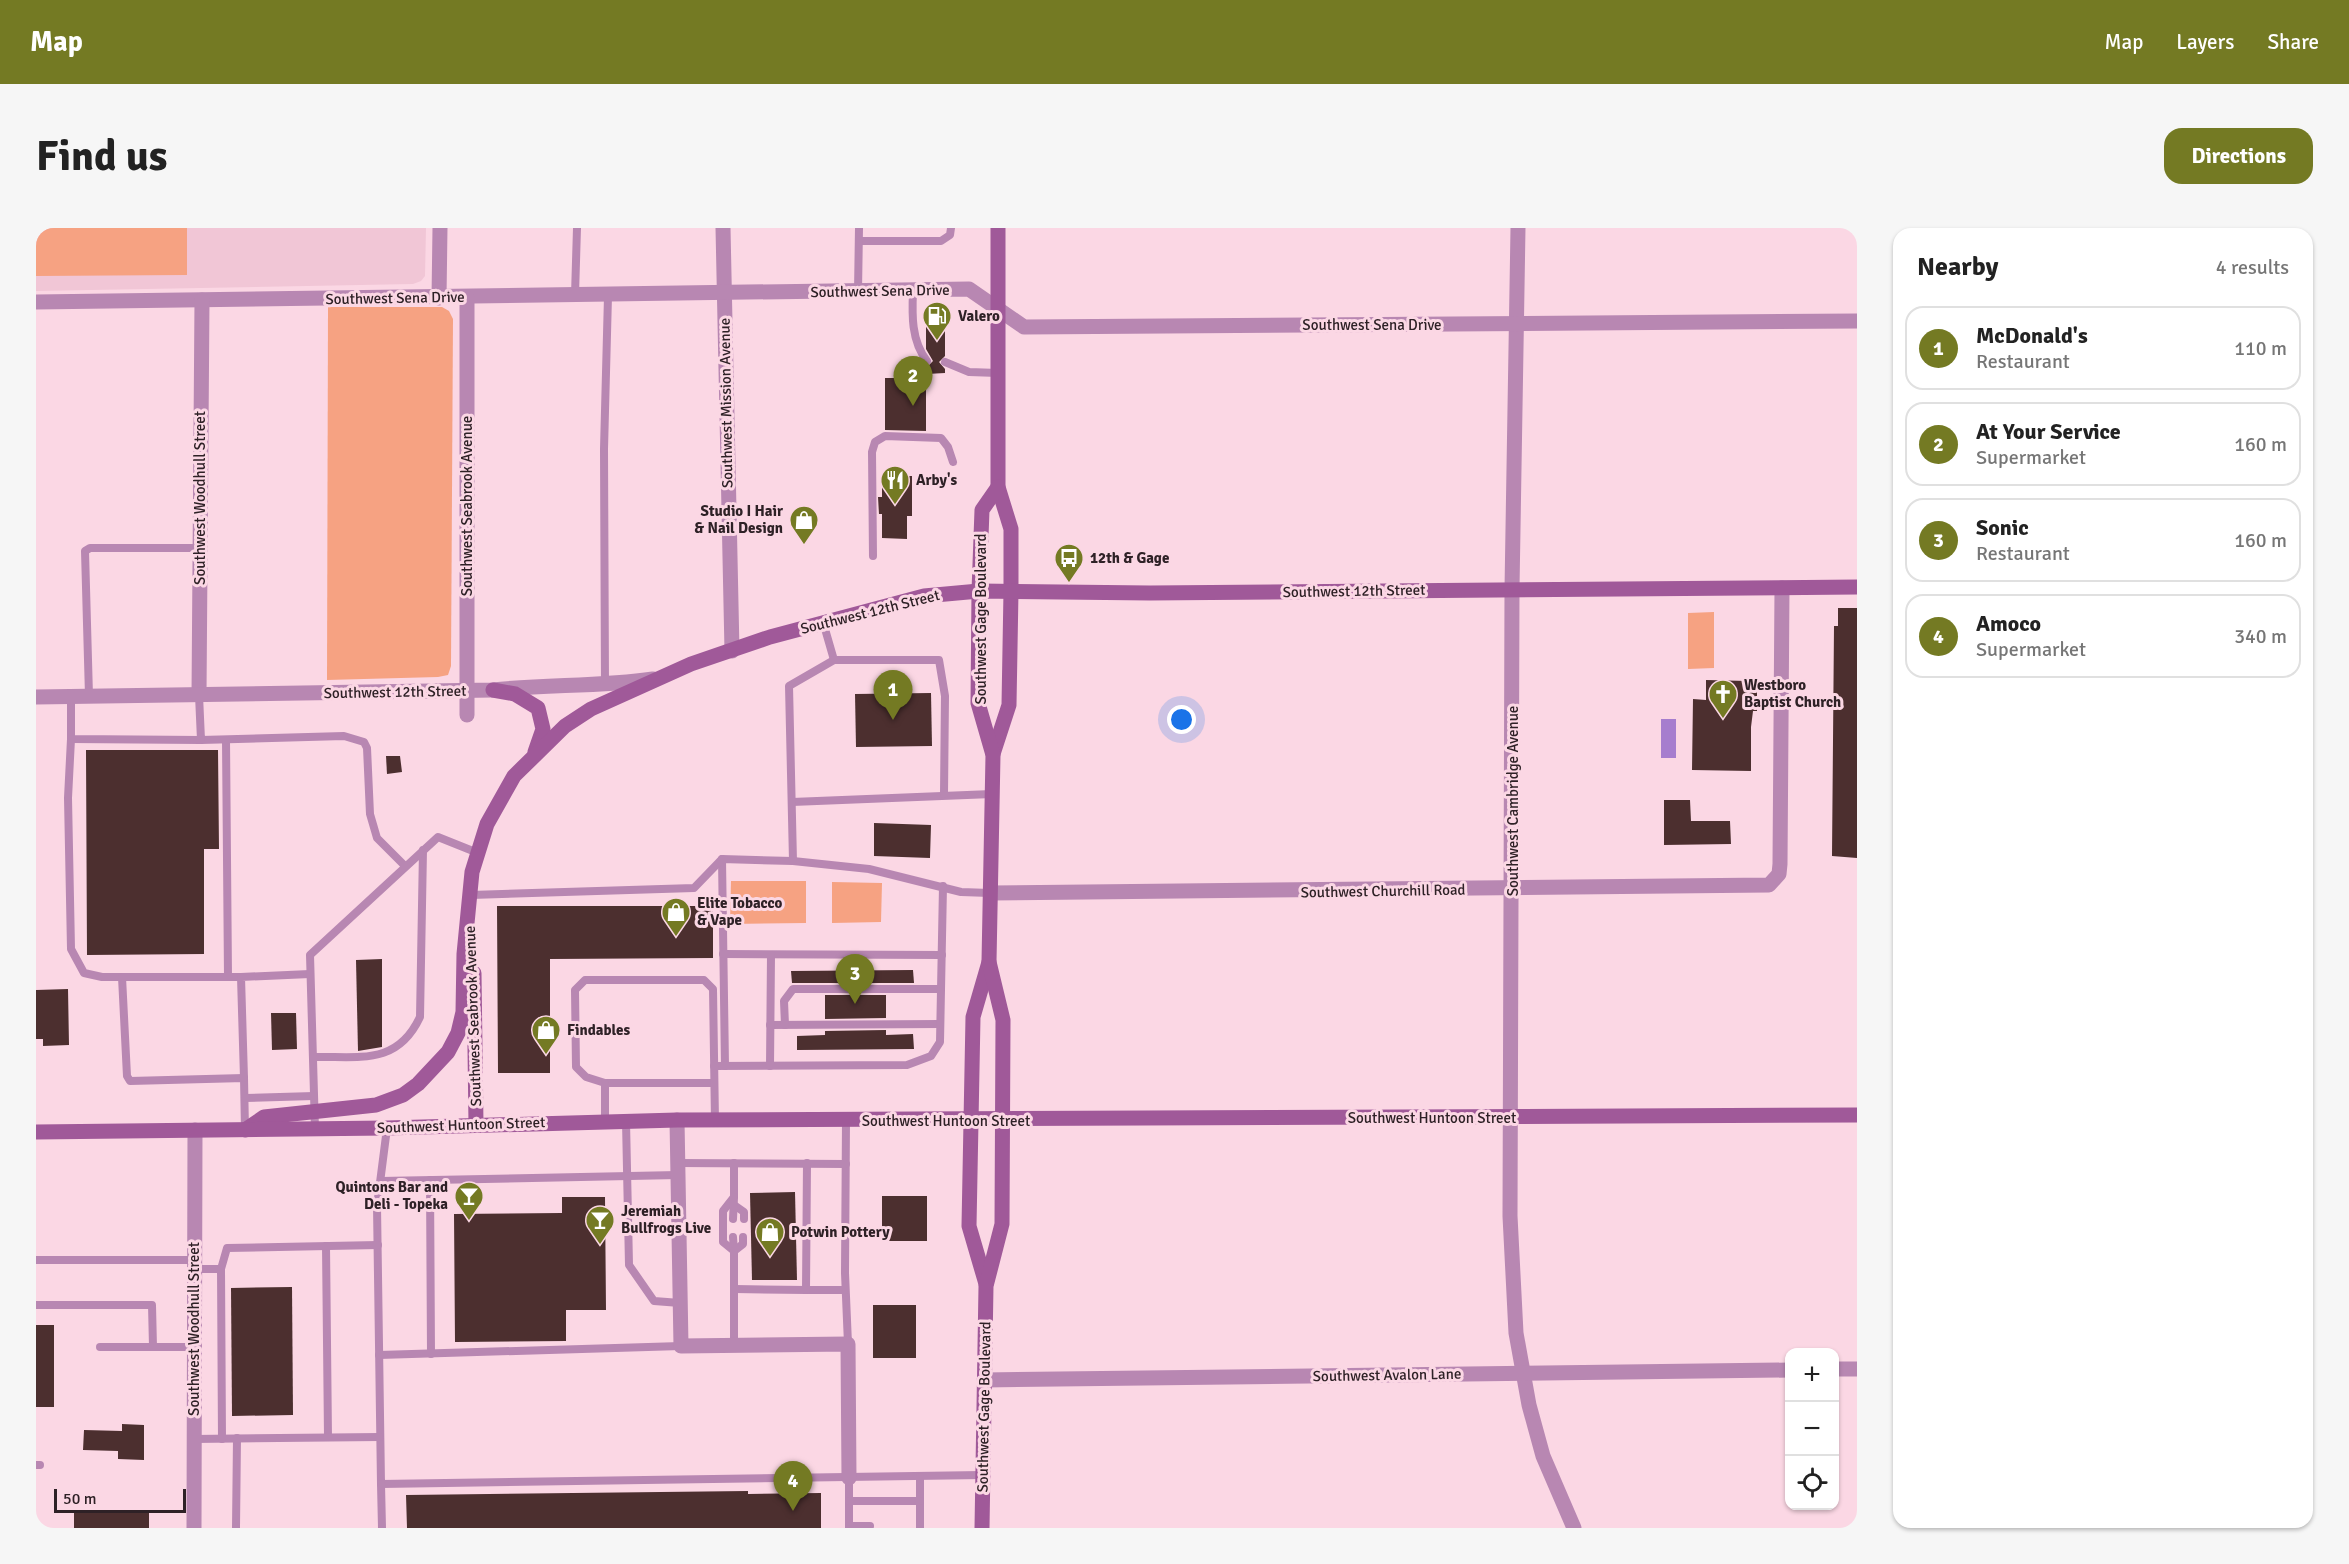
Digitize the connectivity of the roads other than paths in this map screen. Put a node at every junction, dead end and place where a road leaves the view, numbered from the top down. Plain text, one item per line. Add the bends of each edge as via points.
1 (440, 228) edge
2 (577, 228) edge
3 (723, 228) edge
4 (859, 228) edge
5 (951, 228) edge
6 (998, 228) edge
7 (1518, 228) edge
8 (859, 241) junction
9 (913, 291) junction
10 (858, 292) junction
11 (723, 295) junction
12 (574, 296) junction
13 (608, 296) junction
14 (439, 298) junction
15 (467, 298) junction
16 (202, 300) junction
17 (36, 302) edge
18 (998, 308) junction
19 (1857, 321) edge
20 (1518, 324) junction
21 (927, 361) dead end
22 (945, 362) dead end
23 (998, 373) junction
24 (952, 462) dead end
25 (998, 487) junction
26 (200, 548) junction
27 (873, 556) dead end
28 (1857, 587) edge
29 (1782, 588) junction
30 (1512, 589) junction
31 (979, 591) junction
32 (1011, 591) junction
33 (823, 622) junction
34 (732, 651) junction
35 (834, 660) junction
36 (658, 678) junction
37 (605, 684) junction
38 (493, 690) junction
39 (467, 691) junction
40 (199, 695) junction
41 (89, 696) junction
42 (36, 697) edge
43 (71, 697) junction
44 (467, 715) dead end
45 (71, 739) junction
46 (201, 740) junction
47 (226, 740) junction
48 (535, 753) junction
49 (993, 754) junction
50 (944, 794) junction
51 (992, 794) junction
52 (792, 802) junction
53 (423, 850) junction
54 (478, 853) junction
55 (722, 859) junction
56 (794, 861) junction
57 (405, 866) junction
58 (943, 886) junction
59 (1513, 889) junction
60 (990, 893) junction
61 (470, 901) junction
62 (723, 954) junction
63 (771, 955) junction
64 (942, 955) junction
65 (989, 962) junction
66 (310, 974) junction
67 (122, 977) junction
68 (228, 977) junction
69 (241, 977) junction
70 (941, 989) junction
71 (940, 1024) junction
72 (770, 1025) junction
73 (786, 1025) junction
74 (313, 1058) junction
75 (714, 1066) junction
76 (725, 1066) junction
77 (770, 1066) junction
78 (244, 1078) junction
79 (605, 1083) junction
80 (714, 1083) junction
81 (314, 1096) junction
82 (245, 1098) junction
83 (1857, 1115) edge
84 (1509, 1118) junction
85 (677, 1120) junction
86 (715, 1120) junction
87 (971, 1120) junction
88 (1002, 1120) junction
89 (315, 1121) junction
90 (626, 1121) junction
91 (846, 1121) junction
92 (605, 1122) junction
93 (476, 1124) junction
94 (387, 1128) junction
95 (195, 1130) junction
96 (245, 1130) junction
97 (36, 1132) edge
98 (734, 1163) junction
99 (807, 1163) junction
100 (846, 1164) junction
101 (678, 1169) junction
102 (626, 1176) junction
103 (430, 1180) junction
104 (381, 1181) junction
105 (734, 1201) junction
106 (733, 1219) dead end
107 (744, 1219) dead end
108 (733, 1237) dead end
109 (743, 1237) dead end
110 (378, 1245) junction
111 (326, 1246) junction
112 (734, 1251) junction
113 (36, 1260) edge
114 (195, 1264) junction
115 (221, 1269) junction
116 (986, 1286) junction
117 (735, 1289) junction
118 (806, 1290) junction
119 (845, 1290) junction
120 (680, 1303) junction
121 (36, 1305) edge
122 (848, 1344) junction
123 (681, 1346) junction
124 (734, 1346) junction
125 (100, 1347) dead end
126 (153, 1347) junction
127 (194, 1347) junction
128 (431, 1354) junction
129 (379, 1355) junction
130 (1839, 1369) edge
131 (1857, 1369) edge
132 (1785, 1370) edge
133 (1523, 1374) junction
134 (984, 1380) junction
135 (328, 1437) junction
136 (380, 1437) junction
137 (237, 1438) junction
138 (194, 1439) junction
139 (222, 1439) junction
140 (982, 1475) junction
141 (920, 1477) junction
142 (849, 1478) junction
143 (381, 1484) junction
144 (849, 1501) junction
145 (920, 1501) junction
146 (870, 1526) dead end
147 (909, 1526) dead end
148 (849, 1527) edge
149 (920, 1527) edge
150 (194, 1528) edge
151 (237, 1528) edge
152 (382, 1528) edge
153 (982, 1528) edge
154 (1574, 1528) edge

1 - 14 street
2 - 12 lane
3 - 11 street, Southwest Mission Avenue
4 - 8 lane
5 - 8 lane via 950,235 941,241
6 - 18 main road, Southwest Gage Boulevard
7 - 20 street, Southwest Cambridge Avenue
8 - 10 lane
9 - 10 street, Southwest Sena Drive
9 - 18 street, Southwest Sena Drive via 969,289
9 - 21 lane via 912,315 918,345
10 - 11 street, Southwest Sena Drive
11 - 13 street, Southwest Sena Drive
11 - 34 street, Southwest Mission Avenue
12 - 13 street, Southwest Sena Drive
12 - 15 street, Southwest Sena Drive
13 - 37 lane
14 - 15 street, Southwest Sena Drive
14 - 16 street, Southwest Sena Drive
15 - 39 street, Southwest Seabrook Avenue
16 - 17 street, Southwest Sena Drive
16 - 26 street, Southwest Woodhull Street
18 - 20 street, Southwest Sena Drive via 1024,327
18 - 23 main road, Southwest Gage Boulevard
19 - 20 street, Southwest Sena Drive
20 - 30 street, Southwest Cambridge Avenue
22 - 23 lane via 969,372
23 - 25 main road, Southwest Gage Boulevard
24 - 27 lane via 941,438 885,436 875,442
25 - 31 main road, Southwest Gage Boulevard via 982,510
25 - 32 main road, Southwest Gage Boulevard via 1011,529
26 - 40 street, Southwest Woodhull Street
26 - 41 lane via 86,551
28 - 29 main road, Southwest 12th Street
29 - 30 main road, Southwest 12th Street
29 - 59 street, Southwest Churchill Road via 1780,864 1775,882 1761,887
30 - 32 main road, Southwest 12th Street
30 - 59 street, Southwest Cambridge Avenue
31 - 32 main road, Southwest 12th Street
31 - 33 main road, Southwest 12th Street via 924,596
31 - 49 main road, Southwest Gage Boulevard via 978,704
32 - 49 main road, Southwest Gage Boulevard via 1009,705
33 - 34 main road, Southwest 12th Street
33 - 35 lane
34 - 36 main road, Southwest 12th Street
35 - 50 lane via 939,660 945,696
35 - 52 lane via 789,686
36 - 37 street, Southwest 12th Street
36 - 48 main road, Southwest Seabrook Avenue via 591,709
37 - 38 street, Southwest 12th Street
38 - 39 street, Southwest 12th Street
38 - 48 main road via 515,694 538,708 543,729
39 - 40 street, Southwest 12th Street
39 - 44 street, Southwest Seabrook Avenue
40 - 41 street, Southwest 12th Street
40 - 46 lane
41 - 43 street, Southwest 12th Street
42 - 43 street, Southwest 12th Street
43 - 45 lane
45 - 46 lane
45 - 67 lane via 71,949 84,973
46 - 47 lane
47 - 57 lane via 344,736 364,742 368,748 370,814 377,838
47 - 68 lane
48 - 54 main road, Southwest Seabrook Avenue via 497,803
49 - 51 main road, Southwest Gage Boulevard
50 - 51 lane
50 - 52 lane
51 - 60 main road, Southwest Gage Boulevard
52 - 56 lane
53 - 54 lane via 438,837
53 - 57 lane
53 - 74 lane via 420,1017 414,1029 387,1054
54 - 61 main road, Southwest Seabrook Avenue
55 - 56 lane
55 - 61 lane via 694,888
55 - 62 lane
56 - 58 lane via 868,869
57 - 66 lane via 310,955
58 - 60 lane via 961,892
58 - 64 lane
59 - 60 street, Southwest Churchill Road
59 - 84 street, Southwest Cambridge Avenue
60 - 65 main road, Southwest Gage Boulevard
61 - 89 main road, Southwest Seabrook Avenue via 463,1012 448,1052 403,1095
61 - 93 main road, Southwest Seabrook Avenue
62 - 63 lane
62 - 76 lane
63 - 64 lane
63 - 72 lane
64 - 70 lane
65 - 87 main road, Southwest Gage Boulevard via 973,1017
65 - 88 main road, Southwest Gage Boulevard via 1003,1020
66 - 69 lane
66 - 74 lane
67 - 68 lane
67 - 78 lane via 130,1081
68 - 69 lane
69 - 78 lane
70 - 71 lane
70 - 73 lane via 793,990 784,1001
71 - 73 lane
71 - 77 lane via 940,1042 931,1056 907,1065
72 - 73 lane
72 - 77 lane
74 - 81 lane
75 - 76 lane
75 - 79 lane via 713,990 704,980 585,980 575,990 576,1067 586,1077
75 - 80 lane
76 - 77 lane
78 - 82 lane
79 - 80 lane
79 - 92 lane
80 - 86 lane
81 - 82 lane
81 - 89 lane
82 - 96 lane
83 - 84 main road, Southwest Huntoon Street
84 - 88 main road, Southwest Huntoon Street
84 - 133 street, Southwest Cambridge Avenue via 1516,1333
85 - 86 main road, Southwest Huntoon Street
85 - 90 main road, Southwest Huntoon Street
85 - 101 street
86 - 91 main road, Southwest Huntoon Street
87 - 88 main road, Southwest Huntoon Street
87 - 91 main road, Southwest Huntoon Street
87 - 116 main road, Southwest Gage Boulevard via 969,1226
88 - 116 main road, Southwest Gage Boulevard via 1002,1224
89 - 94 main road, Southwest Huntoon Street
89 - 96 main road, Southwest Seabrook Avenue via 264,1117
90 - 92 main road, Southwest Huntoon Street
90 - 102 lane
91 - 100 lane
92 - 93 main road, Southwest Huntoon Street
93 - 94 main road, Southwest Huntoon Street
94 - 104 lane
95 - 96 main road
95 - 97 main road
95 - 114 street, Southwest Woodhull Street
98 - 99 lane
98 - 101 lane
98 - 105 lane
99 - 100 lane
99 - 118 lane
100 - 119 lane
101 - 102 lane
101 - 120 street
102 - 103 lane
102 - 120 lane via 629,1265 654,1301
103 - 104 lane
103 - 128 lane
104 - 110 lane
105 - 106 lane
105 - 107 lane via 744,1212
105 - 112 lane via 723,1211 723,1242
108 - 112 lane
109 - 112 lane via 743,1244
110 - 111 lane
110 - 129 lane
111 - 115 lane via 227,1248
111 - 135 lane
112 - 117 lane
113 - 114 lane
114 - 115 lane
114 - 127 street, Southwest Woodhull Street
115 - 139 lane
116 - 134 main road, Southwest Gage Boulevard
117 - 118 lane
117 - 124 lane
118 - 119 lane
119 - 122 lane
120 - 123 street
121 - 126 lane via 152,1305
122 - 124 street
122 - 142 street
123 - 124 street
123 - 128 lane
125 - 126 lane
126 - 127 lane
127 - 138 street, Southwest Woodhull Street
128 - 129 lane
129 - 136 lane
130 - 131 street
132 - 133 street, Southwest Avalon Lane
133 - 134 street, Southwest Avalon Lane
133 - 154 street, Southwest Cambridge Avenue via 1543,1456
134 - 140 main road, Southwest Gage Boulevard
135 - 136 lane
135 - 137 lane
136 - 143 lane
137 - 139 lane
137 - 151 lane
138 - 139 lane
138 - 150 street, Southwest Woodhull Street
140 - 141 lane
140 - 153 main road, Southwest Gage Boulevard
141 - 142 lane
141 - 145 lane
142 - 143 lane
142 - 144 lane
143 - 152 lane
144 - 145 lane
144 - 148 lane
145 - 149 lane
146 - 148 lane
147 - 149 lane

